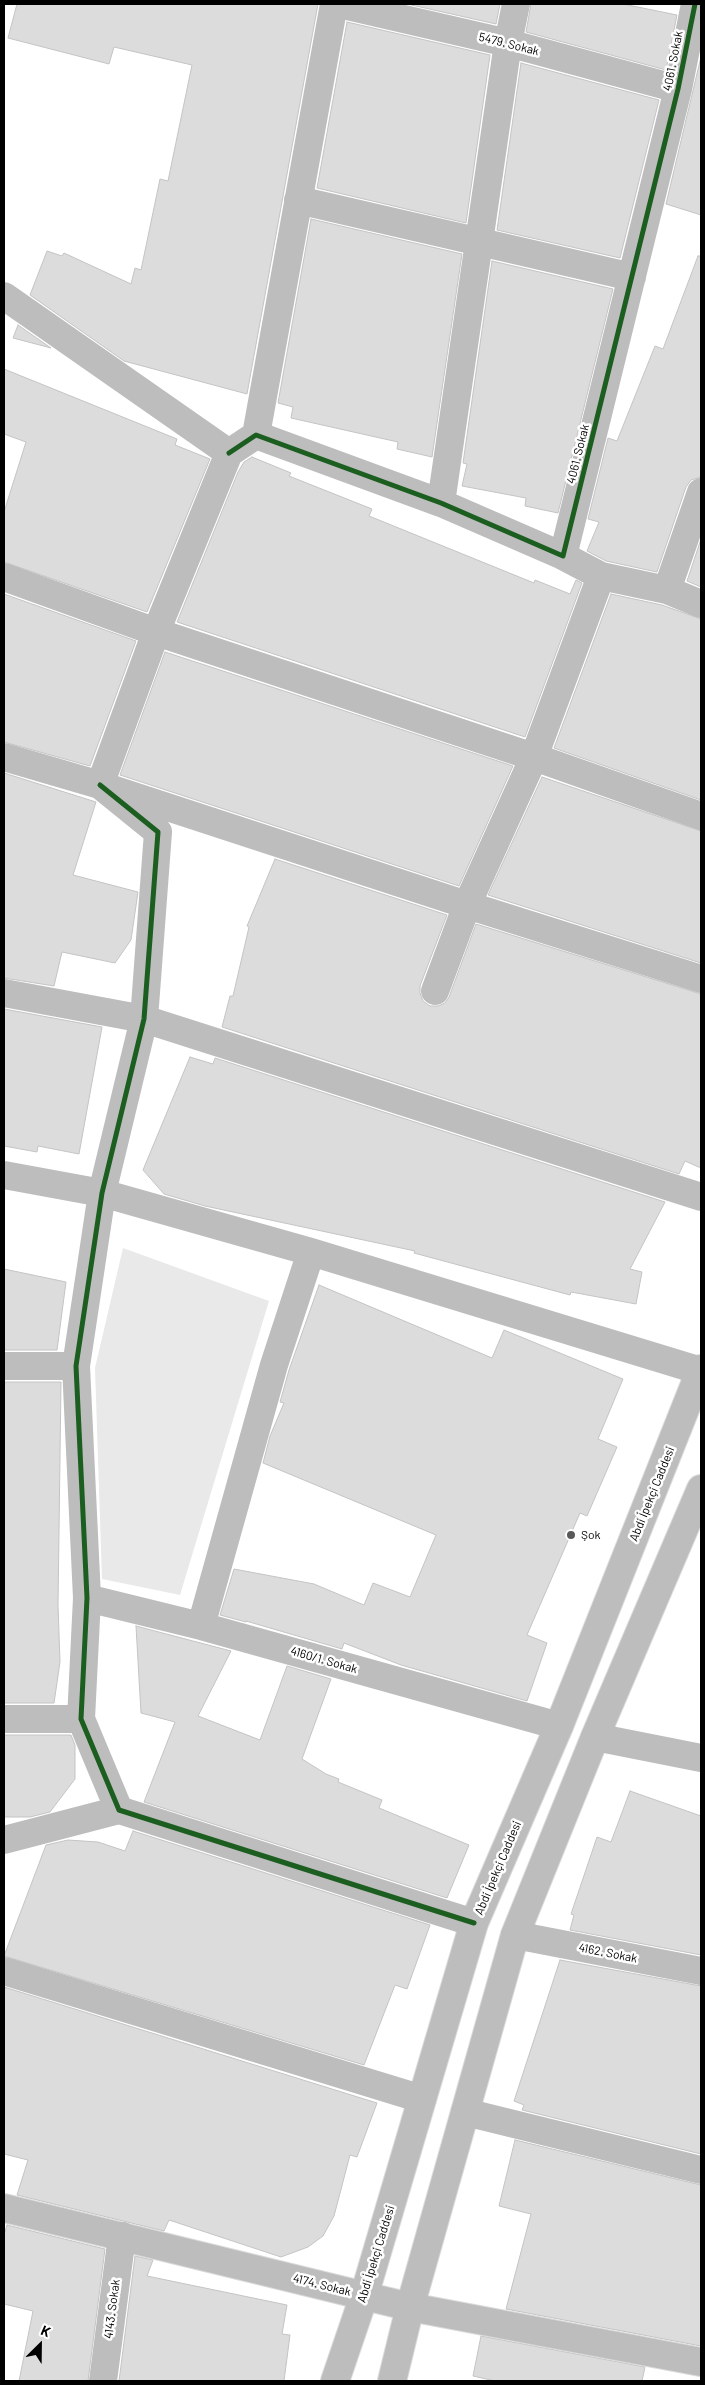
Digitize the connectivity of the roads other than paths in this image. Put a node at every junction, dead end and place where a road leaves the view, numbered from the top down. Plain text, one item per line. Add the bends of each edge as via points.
1 (334, 4) edge
2 (339, 4) edge
3 (516, 4) edge
4 (695, 4) edge
5 (508, 44) junction
6 (694, 45) edge
7 (678, 88) junction
8 (298, 200) junction
9 (480, 242) junction
10 (632, 278) junction
11 (4, 296) edge
12 (256, 435) junction
13 (229, 453) junction
14 (701, 492) edge
15 (441, 503) junction
16 (563, 556) junction
17 (601, 576) junction
18 (4, 577) edge
19 (667, 590) junction
20 (701, 604) edge
21 (156, 632) junction
22 (4, 757) edge
23 (534, 757) junction
24 (100, 784) junction
25 (701, 816) edge
26 (467, 905) junction
27 (701, 979) edge
28 (435, 991) dead end
29 (4, 993) edge
30 (144, 1019) junction
31 (4, 1175) edge
32 (102, 1193) junction
33 (701, 1197) edge
34 (311, 1252) junction
35 (4, 1366) edge
36 (76, 1366) junction
37 (701, 1370) edge
38 (701, 1489) edge
39 (87, 1598) junction
40 (201, 1626) junction
41 (4, 1719) edge
42 (81, 1719) junction
43 (559, 1726) junction
44 (595, 1737) junction
45 (701, 1758) edge
46 (119, 1810) junction
47 (4, 1840) edge
48 (474, 1923) junction
49 (515, 1935) junction
50 (4, 1970) edge
51 (701, 1971) edge
52 (422, 2099) junction
53 (465, 2112) junction
54 (701, 2170) edge
55 (4, 2208) edge
56 (122, 2236) junction
57 (364, 2296) junction
58 (410, 2307) junction
59 (701, 2362) edge
60 (103, 2381) edge
61 (335, 2381) edge
62 (392, 2381) edge

1 - 8 street
2 - 5 street, 5479. Sokak
3 - 5 street
4 - 6 street, 4061. Sokak
5 - 7 street, 5479. Sokak
5 - 9 street
6 - 7 street, 4061. Sokak
7 - 10 street, 4061. Sokak
8 - 9 street
8 - 12 street
9 - 10 street
9 - 15 street
10 - 16 street, 4061. Sokak
11 - 13 street
12 - 13 street
12 - 15 street
13 - 21 street
14 - 19 street
15 - 16 street
16 - 17 street
17 - 19 street
17 - 23 street
18 - 21 street
19 - 20 street
21 - 23 street
21 - 24 street
22 - 24 street
23 - 25 street
23 - 26 street
24 - 26 street
24 - 30 street via 158,832
26 - 27 street
26 - 28 street
29 - 30 street
30 - 32 street
30 - 33 street
31 - 32 street
32 - 34 street
32 - 36 street
34 - 37 street
34 - 40 street via 274,1365
35 - 36 street
36 - 39 street
37 - 43 street, Abdi İpekçi Caddesi
38 - 44 street
39 - 40 street, 4160/1. Sokak
39 - 42 street
40 - 43 street, 4160/1. Sokak
41 - 42 street
42 - 46 street
43 - 48 street, Abdi İpekçi Caddesi
44 - 45 street
44 - 49 street
46 - 47 street
46 - 48 street
48 - 52 street, Abdi İpekçi Caddesi
49 - 51 street, 4162. Sokak
49 - 53 street
50 - 52 street
52 - 57 street, Abdi İpekçi Caddesi
53 - 54 street
53 - 58 street
55 - 56 street, 4174. Sokak
56 - 57 street, 4174. Sokak
56 - 60 street, 4143. Sokak
57 - 58 street, 4174. Sokak
57 - 61 street, Abdi İpekçi Caddesi
58 - 59 street, 4174. Sokak
58 - 62 street

